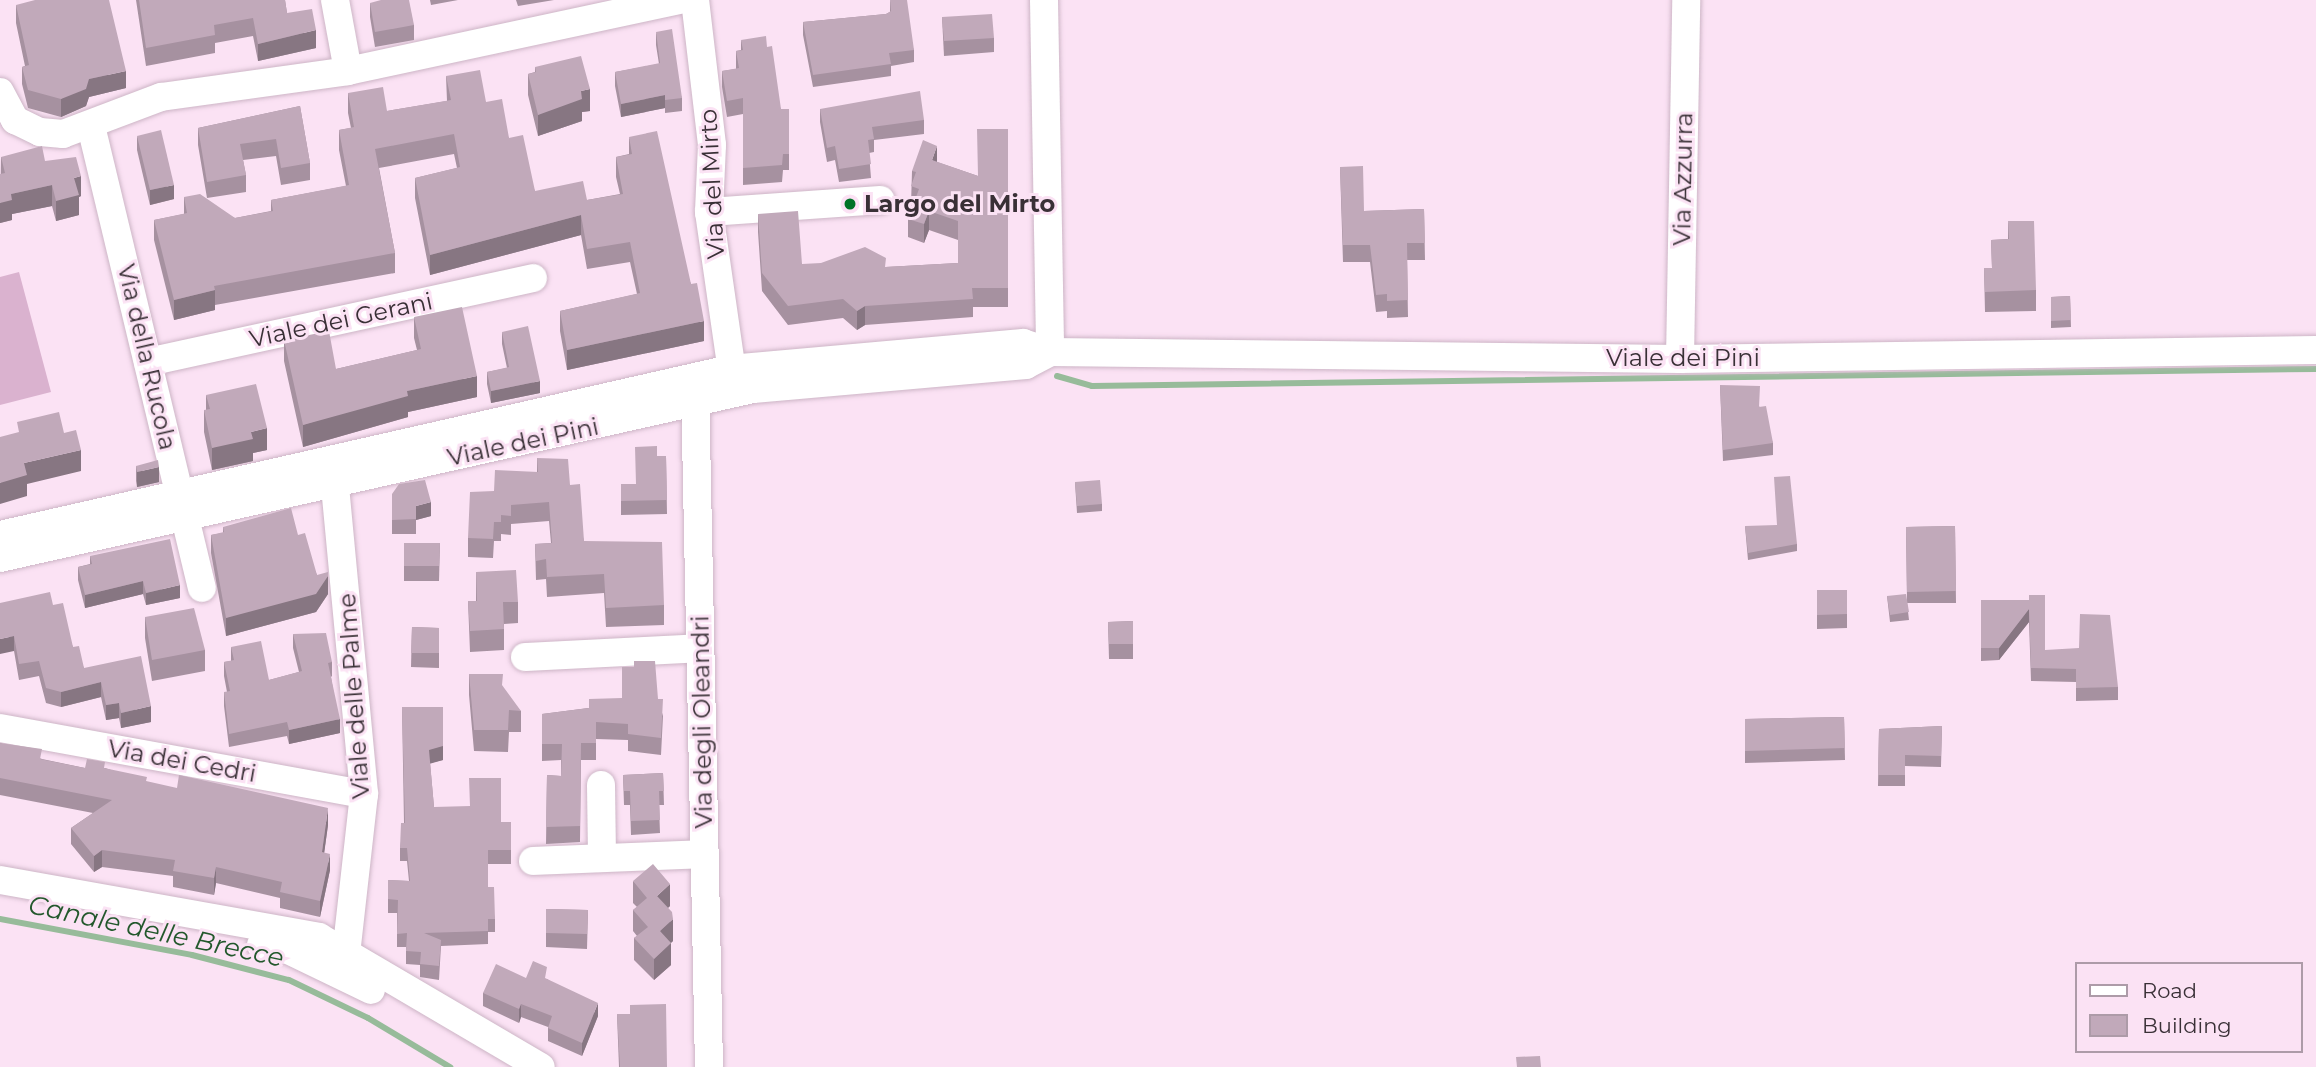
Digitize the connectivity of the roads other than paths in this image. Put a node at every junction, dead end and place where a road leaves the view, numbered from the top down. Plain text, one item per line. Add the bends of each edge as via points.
1 (335, 0) edge
2 (679, 0) edge
3 (695, 0) edge
4 (1044, 0) edge
5 (1686, 0) edge
6 (348, 71) junction
7 (0, 92) edge
8 (91, 126) junction
9 (881, 200) dead end
10 (709, 212) junction
11 (533, 278) dead end
12 (2316, 350) edge
13 (1049, 352) junction
14 (1680, 359) junction
15 (148, 362) junction
16 (733, 382) junction
17 (695, 390) junction
18 (335, 472) junction
19 (182, 506) junction
20 (0, 535) edge
21 (0, 558) edge
22 (202, 588) dead end
23 (700, 648) junction
24 (525, 657) dead end
25 (0, 728) edge
26 (601, 785) dead end
27 (364, 794) junction
28 (705, 854) junction
29 (602, 858) junction
30 (533, 861) dead end
31 (0, 880) edge
32 (0, 896) edge
33 (346, 964) junction
34 (503, 1067) edge
35 (541, 1067) edge
36 (709, 1067) edge

1 - 6 street
2 - 6 street
3 - 10 street, Via del Mirto via 712,145
4 - 13 street
5 - 14 street, Via Azzurra
6 - 8 street via 161,97
7 - 8 street via 15,120 40,132 63,134
8 - 15 street, Via della Rucola
9 - 10 street
10 - 16 street, Via del Mirto
11 - 15 street, Viale dei Gerani
12 - 14 street, Viale dei Pini
13 - 14 street, Viale dei Pini
13 - 16 street, Viale dei Pini via 1023,343
15 - 19 street, Via della Rucola
16 - 17 street, Viale dei Pini
17 - 18 street, Viale dei Pini
17 - 23 street, Via degli Oleandri
18 - 19 street, Viale dei Pini
18 - 27 street, Viale delle Palme
19 - 20 street, Viale dei Pini
19 - 21 street, Viale dei Pini
19 - 22 street, Via della Rucola
23 - 24 street
23 - 28 street, Via degli Oleandri
25 - 27 street, Via dei Cedri
26 - 29 street
27 - 33 street, Viale delle Palme
28 - 29 street
28 - 36 street, Via degli Oleandri
29 - 30 street
31 - 33 street via 319,937
32 - 33 street
33 - 34 street
33 - 35 street

